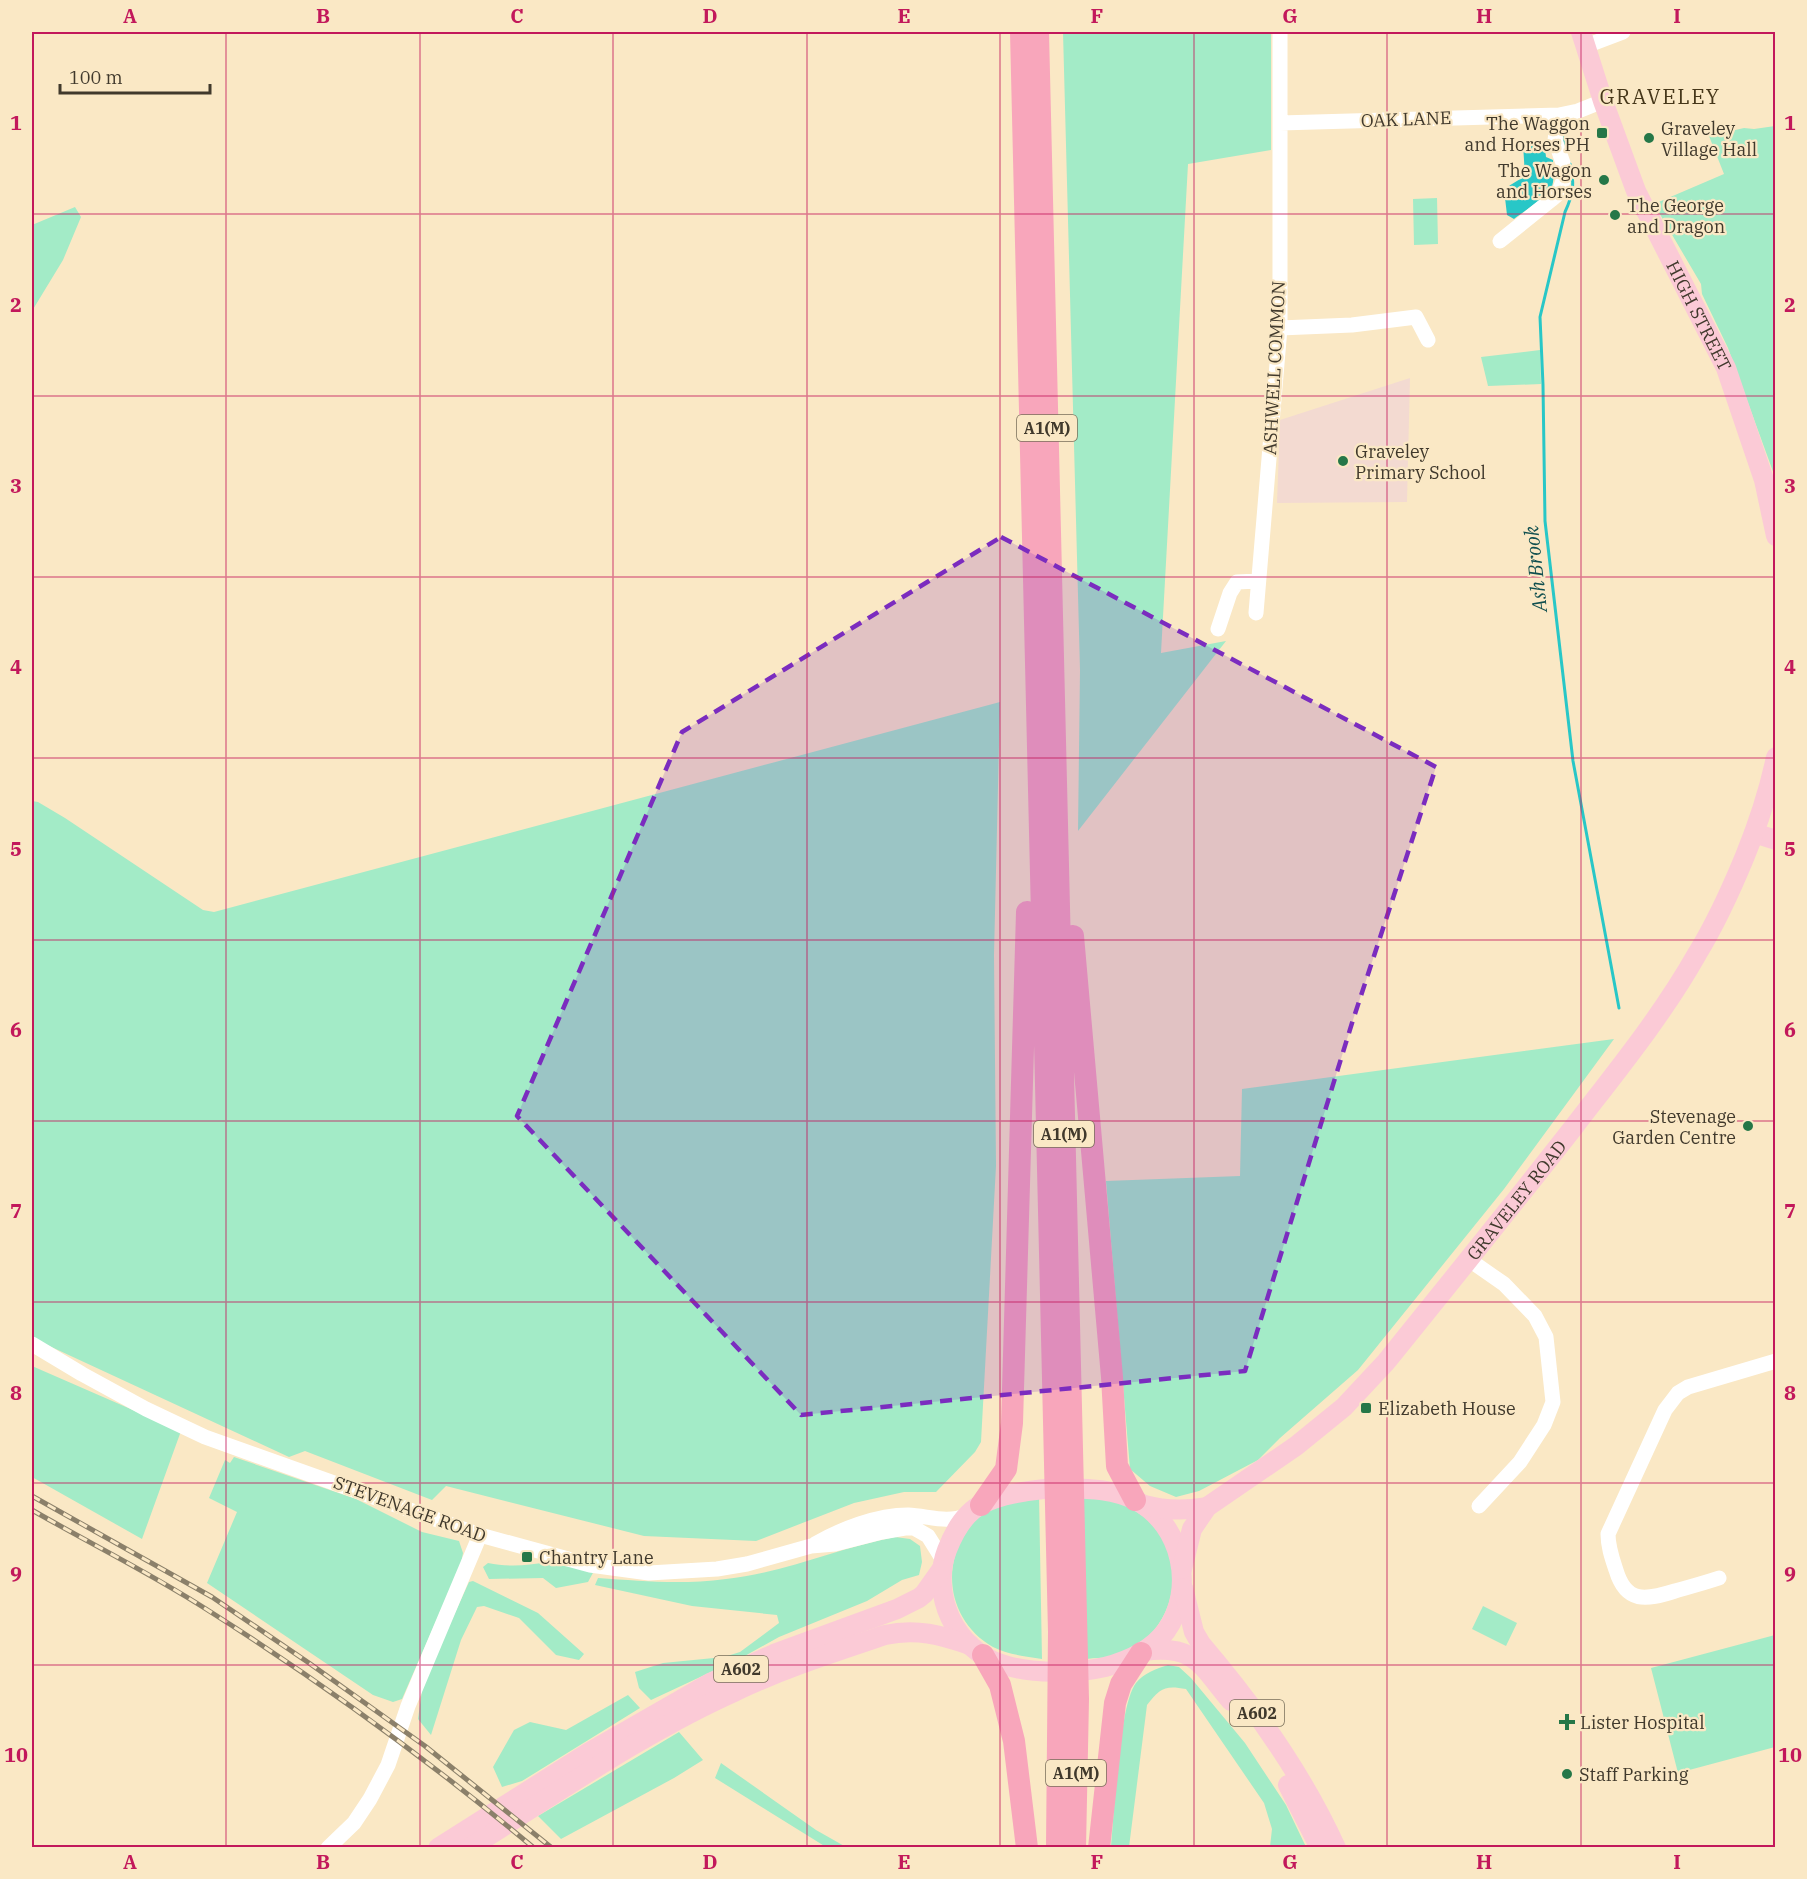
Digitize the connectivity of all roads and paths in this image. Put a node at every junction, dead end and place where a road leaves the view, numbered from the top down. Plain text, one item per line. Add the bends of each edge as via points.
1 (1020, 32) edge
2 (1038, 32) edge
3 (1280, 32) edge
4 (1623, 32) edge
5 (1583, 39) edge
6 (1603, 101) junction
7 (1559, 115) junction
8 (1280, 123) junction
9 (1500, 241) dead end
10 (1280, 328) junction
11 (1428, 340) dead end
12 (1776, 536) edge
13 (1258, 581) junction
14 (1256, 613) dead end
15 (1218, 629) dead end
16 (1776, 757) edge
17 (1037, 777) junction
18 (1058, 824) junction
19 (1754, 833) junction
20 (1776, 840) edge
21 (1468, 1259) junction
22 (32, 1344) edge
23 (1776, 1361) edge
24 (1063, 1443) junction
25 (1140, 1503) junction
26 (1479, 1506) dead end
27 (1207, 1507) junction
28 (974, 1510) junction
29 (480, 1535) junction
30 (812, 1546) junction
31 (942, 1565) junction
32 (1182, 1575) junction
33 (1719, 1578) dead end
34 (976, 1650) junction
35 (1143, 1652) junction
36 (1068, 1700) junction
37 (684, 1706) junction
38 (453, 1845) edge
39 (328, 1848) edge
40 (1027, 1848) edge
41 (1057, 1848) edge
42 (1075, 1848) edge
43 (1099, 1848) edge
44 (1320, 1848) edge
45 (1336, 1848) edge

1 - 17 highway, A1(M)
2 - 18 highway, A1(M)
3 - 8 street, ASHWELL COMMON
4 - 5 street
5 - 6 main road, HIGH STREET
6 - 7 street, OAK LANE
6 - 12 main road, HIGH STREET via 1636,191 1726,368 1764,480
7 - 8 street, OAK LANE
7 - 9 street via 1555,140 1563,163 1558,194
8 - 10 street, ASHWELL COMMON
10 - 11 street via 1416,317
10 - 13 street, ASHWELL COMMON
13 - 14 street, ASHWELL COMMON
13 - 15 street via 1237,582
16 - 19 main road
17 - 24 highway, A1(M)
17 - 28 highway via 1024,970 1012,1423 1006,1469
18 - 24 highway, A1(M)
18 - 25 highway, A1(M) via 1076,967 1117,1466
19 - 20 main road
19 - 21 main road, GRAVELEY ROAD via 1715,922 1673,993 1616,1072
21 - 26 street via 1504,1284 1535,1316 1545,1337 1553,1402 1521,1462
21 - 27 main road, GRAVELEY ROAD via 1386,1362 1344,1407 1296,1446
22 - 29 street, STEVENAGE ROAD via 137,1404 206,1437
23 - 33 street via 1678,1393 1665,1410 1608,1534 1620,1582 1636,1596 1655,1597
24 - 36 highway, A1(M)
25 - 27 main road, GRAVELEY ROAD via 1162,1510
25 - 28 main road, GRAVELEY ROAD via 1104,1490 1053,1488 1022,1492
25 - 32 main road via 1170,1533 1178,1548
27 - 32 main road, GRAVELEY ROAD via 1192,1529
28 - 30 street, STEVENAGE ROAD via 949,1520 889,1517 833,1534
28 - 31 main road via 951,1539
29 - 30 street, STEVENAGE ROAD via 590,1565 649,1573 717,1569
29 - 39 street via 408,1706 388,1765 354,1822
30 - 31 street, STEVENAGE ROAD via 914,1528 932,1540
31 - 34 main road via 944,1603 957,1629
31 - 37 main road, A602 via 924,1594 904,1605 712,1682
32 - 35 main road, GRAVELEY ROAD via 1173,1619
32 - 45 main road, A602 via 1194,1632 1257,1713 1300,1780
34 - 35 main road via 999,1664 1066,1672 1103,1667
34 - 37 main road, A602 via 941,1635 902,1631
34 - 40 highway via 1000,1685 1014,1741
35 - 43 highway via 1121,1684 1115,1703
35 - 44 main road, A602 via 1181,1651 1200,1664 1245,1718 1289,1786
36 - 41 highway, A1(M)
36 - 42 highway, A1(M)
37 - 38 main road, A602

